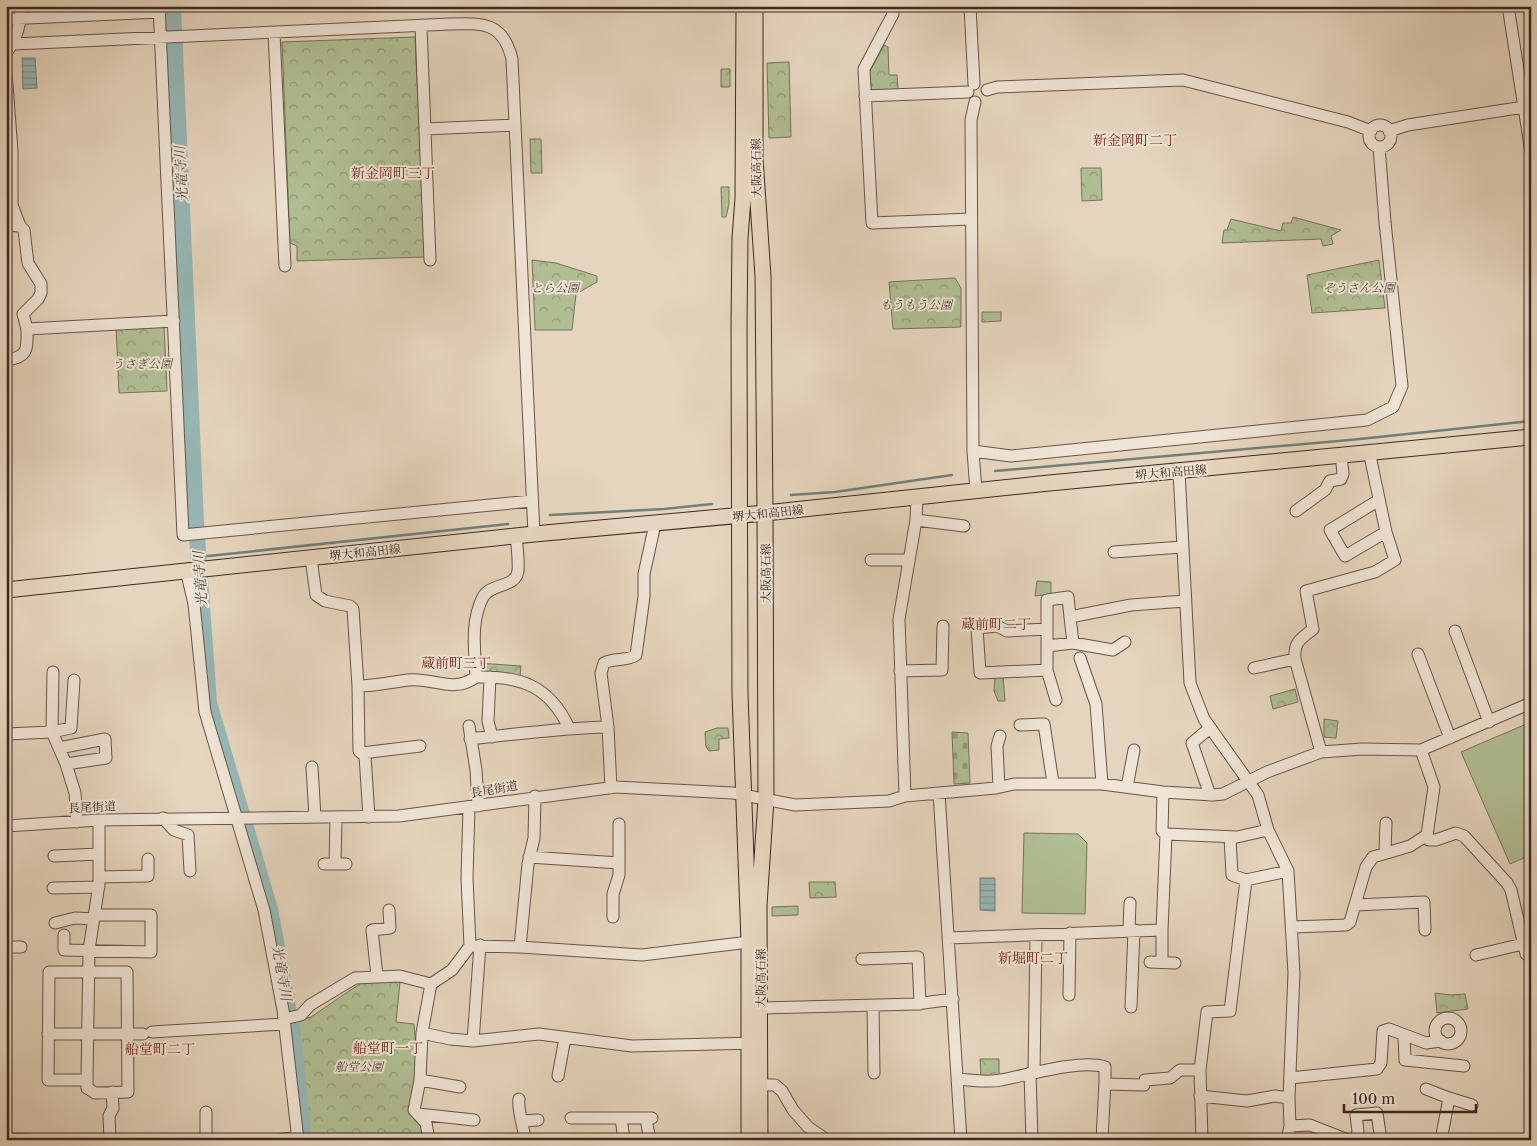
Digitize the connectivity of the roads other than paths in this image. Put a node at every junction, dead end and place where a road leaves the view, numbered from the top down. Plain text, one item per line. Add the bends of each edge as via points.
1 (21, 6) edge
2 (744, 6) edge
3 (755, 6) edge
4 (893, 6) edge
5 (970, 6) edge
6 (1508, 6) edge
7 (159, 9) edge
8 (120, 10) edge
9 (69, 11) edge
10 (6, 19) edge
11 (21, 19) junction
12 (421, 26) junction
13 (274, 33) junction
14 (171, 37) junction
15 (14, 44) junction
16 (6, 53) edge
17 (6, 72) edge
18 (987, 90) junction
19 (973, 93) junction
20 (865, 96) junction
21 (1524, 107) junction
22 (515, 125) junction
23 (425, 129) junction
24 (1371, 131) junction
25 (1389, 131) junction
26 (1379, 147) junction
27 (1531, 152) edge
28 (971, 219) junction
29 (6, 225) edge
30 (20, 226) junction
31 (430, 260) dead end
32 (285, 266) dead end
33 (174, 321) junction
34 (27, 329) junction
35 (6, 360) edge
36 (1531, 437) edge
37 (973, 451) junction
38 (1369, 452) junction
39 (1341, 454) junction
40 (1178, 471) junction
41 (976, 491) junction
42 (917, 497) junction
43 (1379, 500) junction
44 (532, 501) junction
45 (1296, 511) dead end
46 (766, 513) junction
47 (740, 516) junction
48 (916, 520) junction
49 (654, 524) junction
50 (964, 526) dead end
51 (1386, 532) junction
52 (534, 534) junction
53 (516, 536) junction
54 (1182, 546) junction
55 (1114, 552) dead end
56 (311, 558) junction
57 (871, 560) dead end
58 (908, 560) junction
59 (188, 570) junction
60 (6, 590) edge
61 (1185, 601) junction
62 (1070, 617) junction
63 (943, 626) dead end
64 (1047, 630) junction
65 (1455, 631) dead end
66 (1125, 642) dead end
67 (1073, 643) junction
68 (1047, 646) junction
69 (1418, 654) dead end
70 (1080, 658) dead end
71 (1295, 659) junction
72 (1254, 668) dead end
73 (1047, 670) junction
74 (900, 671) junction
75 (53, 672) dead end
76 (476, 677) junction
77 (490, 677) junction
78 (74, 680) dead end
79 (358, 686) junction
80 (1056, 700) dead end
81 (1531, 703) edge
82 (1489, 722) junction
83 (469, 726) dead end
84 (1020, 726) dead end
85 (608, 727) junction
86 (569, 728) junction
87 (1210, 728) junction
88 (52, 732) junction
89 (6, 734) edge
90 (1000, 736) dead end
91 (492, 737) junction
92 (1450, 738) junction
93 (470, 739) junction
94 (420, 746) dead end
95 (59, 748) junction
96 (1134, 750) dead end
97 (1421, 750) junction
98 (1322, 752) junction
99 (362, 753) junction
100 (66, 764) junction
101 (312, 767) dead end
102 (1250, 782) junction
103 (1053, 783) junction
104 (1102, 784) junction
105 (999, 787) junction
106 (1127, 787) junction
107 (610, 788) junction
108 (939, 792) junction
109 (1163, 792) junction
110 (743, 795) junction
111 (1210, 795) junction
112 (534, 796) junction
113 (905, 796) junction
114 (766, 799) junction
115 (474, 807) junction
116 (242, 817) junction
117 (315, 817) junction
118 (336, 817) junction
119 (370, 817) junction
120 (163, 818) junction
121 (99, 820) junction
122 (77, 822) junction
123 (1386, 823) dead end
124 (619, 824) dead end
125 (6, 826) edge
126 (1268, 830) junction
127 (1166, 834) junction
128 (1427, 835) junction
129 (1230, 837) junction
130 (1386, 852) junction
131 (99, 854) junction
132 (54, 856) dead end
133 (529, 858) junction
134 (148, 860) dead end
135 (620, 863) junction
136 (335, 864) dead end
137 (190, 871) dead end
138 (1288, 871) junction
139 (1246, 880) junction
140 (99, 882) junction
141 (53, 888) dead end
142 (1130, 903) dead end
143 (1355, 905) junction
144 (389, 910) dead end
145 (94, 917) junction
146 (613, 917) dead end
147 (55, 923) dead end
148 (1292, 928) junction
149 (1132, 930) junction
150 (1162, 930) junction
151 (1425, 930) dead end
152 (1070, 933) junction
153 (64, 935) dead end
154 (1036, 935) junction
155 (948, 938) junction
156 (748, 942) junction
157 (475, 946) junction
158 (6, 947) edge
159 (21, 947) dead end
160 (520, 947) junction
161 (89, 950) junction
162 (1527, 950) edge
163 (1476, 955) dead end
164 (862, 959) dead end
165 (1175, 963) dead end
166 (88, 972) junction
167 (377, 976) junction
168 (431, 984) junction
169 (1069, 995) dead end
170 (953, 999) junction
171 (920, 1004) junction
172 (873, 1006) junction
173 (1131, 1007) dead end
174 (760, 1008) junction
175 (287, 1020) junction
176 (422, 1033) junction
177 (48, 1034) junction
178 (88, 1034) junction
179 (127, 1034) junction
180 (1404, 1035) junction
181 (565, 1038) junction
182 (473, 1041) junction
183 (1441, 1041) dead end
184 (754, 1043) junction
185 (1464, 1066) dead end
186 (1200, 1070) junction
187 (874, 1073) dead end
188 (1032, 1073) junction
189 (558, 1076) dead end
190 (1290, 1078) junction
191 (958, 1079) junction
192 (87, 1080) junction
193 (420, 1080) junction
194 (1105, 1081) junction
195 (760, 1085) junction
196 (460, 1087) dead end
197 (1426, 1089) dead end
198 (112, 1092) junction
199 (1200, 1096) junction
200 (1289, 1098) junction
201 (1449, 1098) junction
202 (518, 1099) dead end
203 (1472, 1105) dead end
204 (206, 1112) dead end
205 (418, 1114) junction
206 (571, 1118) dead end
207 (621, 1118) junction
208 (474, 1120) dead end
209 (538, 1120) dead end
210 (523, 1121) junction
211 (1290, 1126) junction
212 (1331, 1137) edge
213 (6, 1139) edge
214 (298, 1139) edge
215 (29, 1140) edge
216 (110, 1140) edge
217 (206, 1140) edge
218 (280, 1140) edge
219 (429, 1140) edge
220 (525, 1140) edge
221 (624, 1140) edge
222 (650, 1140) edge
223 (749, 1140) edge
224 (760, 1140) edge
225 (827, 1140) edge
226 (961, 1140) edge
227 (1032, 1140) edge
228 (1102, 1140) edge
229 (1202, 1140) edge
230 (1287, 1140) edge
231 (1348, 1140) edge
232 (1356, 1140) edge
233 (1381, 1140) edge
234 (1442, 1140) edge

1 - 11 street
2 - 47 main road, 大阪高石線
3 - 46 main road, 大阪高石線 via 755,158 763,276
4 - 20 street via 893,14 864,69
5 - 19 street
6 - 21 street
7 - 8 street
7 - 14 street
8 - 9 street
9 - 11 street
10 - 11 street
11 - 15 street
12 - 13 street
12 - 22 street via 477,24 490,26 500,34 508,44 512,59
12 - 23 street
13 - 14 street
13 - 32 street
14 - 15 street
14 - 33 street
15 - 16 street
17 - 30 street via 12,205
18 - 19 street via 982,84
18 - 19 street via 985,99
18 - 24 street via 1183,80 1348,122
19 - 20 street
19 - 28 street
20 - 28 street via 872,223
21 - 25 street via 1408,125
21 - 27 street
22 - 23 street
22 - 44 street
23 - 31 street
24 - 25 street via 1380,126
24 - 26 street via 1371,141
25 - 26 street via 1390,140
26 - 37 street via 1402,386 1393,407 1367,420 1011,456
28 - 37 street
29 - 30 street
30 - 34 street via 24,230 28,263 41,284 38,299 23,314
33 - 34 street
33 - 44 street via 183,535
34 - 35 street via 27,350 21,357
36 - 38 main road, 堺大和高田線
37 - 41 street
38 - 39 main road, 堺大和高田線
38 - 43 street
39 - 40 main road, 堺大和高田線
39 - 45 street via 1341,479 1330,481 1325,490
40 - 41 main road, 堺大和高田線
40 - 54 street
41 - 42 main road, 堺大和高田線
42 - 46 main road, 堺大和高田線
42 - 48 street
43 - 51 street
43 - 51 street via 1330,530 1345,556
44 - 52 street
46 - 47 main road, 堺大和高田線
46 - 114 main road, 大阪高石線
47 - 49 main road, 堺大和高田線
47 - 110 main road, 大阪高石線
48 - 50 street
48 - 58 street
49 - 52 main road, 堺大和高田線
49 - 85 street via 644,574 636,655 630,660 604,663 601,673
51 - 71 street via 1395,560 1375,572 1306,591 1313,629 1298,641 1294,648
52 - 53 main road, 堺大和高田線
53 - 56 main road, 堺大和高田線
53 - 76 street via 518,573 513,581 488,590 473,623
54 - 55 street
54 - 61 street
56 - 59 main road, 堺大和高田線
56 - 79 street via 316,594 325,601 352,608
57 - 58 street
58 - 74 street via 900,619
59 - 60 main road, 堺大和高田線
59 - 116 street via 205,712
61 - 62 street via 1131,605
61 - 87 street via 1190,683
62 - 64 street via 1068,598 1047,600
62 - 67 street
63 - 74 street via 942,670
64 - 68 street
64 - 73 street via 1007,631 997,626 977,628 980,673
65 - 82 street
66 - 67 street via 1113,650
67 - 68 street
68 - 73 street
69 - 92 street
70 - 104 street via 1096,704
71 - 72 street
71 - 98 street
73 - 80 street
74 - 113 street
75 - 88 street
76 - 77 street
76 - 79 street via 462,684 410,679
77 - 86 street via 506,677 536,687 558,708
77 - 91 street via 488,721
78 - 88 street via 71,728
79 - 99 street via 358,751
81 - 82 street
82 - 92 street
83 - 93 street
84 - 103 street via 1044,724
85 - 86 street
85 - 107 street
86 - 91 street
87 - 102 street
87 - 111 street via 1192,744
88 - 89 street
88 - 95 street
90 - 105 street via 997,746
91 - 93 street
92 - 97 street
93 - 115 street via 476,770
94 - 99 street
95 - 100 street
95 - 100 street via 105,739 106,758
96 - 106 street
97 - 98 street, 長尾街道
97 - 128 street via 1434,786
98 - 102 street, 長尾街道 via 1299,758
99 - 119 street via 365,756
100 - 122 street via 75,793
101 - 117 street
102 - 111 street, 長尾街道 via 1223,794
102 - 126 street via 1258,795
103 - 104 street, 長尾街道
103 - 105 street, 長尾街道
104 - 106 street, 長尾街道
105 - 108 street, 長尾街道
106 - 109 street, 長尾街道
107 - 110 street, 長尾街道 via 642,786
107 - 112 street, 長尾街道
108 - 113 street, 長尾街道
108 - 155 street
109 - 111 street, 長尾街道
109 - 127 street via 1162,831
110 - 114 street, 長尾街道
110 - 156 main road, 大阪高石線
112 - 115 street, 長尾街道
112 - 133 street via 534,838
113 - 114 street, 長尾街道 via 889,801 795,805
114 - 174 main road, 大阪高石線 via 759,902
115 - 119 street, 長尾街道
115 - 157 street via 467,878
116 - 117 street, 長尾街道
116 - 120 street, 長尾街道
116 - 175 street
117 - 118 street, 長尾街道
118 - 119 street, 長尾街道
118 - 136 street
120 - 121 street, 長尾街道
120 - 137 street via 174,830 188,835
121 - 122 street, 長尾街道
121 - 131 street
122 - 125 street, 長尾街道
123 - 130 street
124 - 135 street
126 - 129 street
126 - 138 street
127 - 129 street
127 - 150 street
128 - 130 street via 1410,846
128 - 162 street via 1429,840 1456,833 1464,836 1506,883 1511,890
129 - 139 street via 1232,876
130 - 143 street via 1373,857 1366,867
131 - 132 street
131 - 140 street
133 - 135 street
133 - 160 street
134 - 140 street via 148,876
135 - 146 street via 613,894
138 - 139 street
138 - 148 street
139 - 186 street via 1230,1011 1207,1012
140 - 141 street
140 - 145 street
142 - 149 street
143 - 148 street via 1346,925
143 - 151 street via 1424,902
144 - 167 street via 390,928 372,930
145 - 147 street
145 - 161 street
145 - 161 street via 150,915 151,952
148 - 190 street via 1294,973
149 - 150 street
149 - 152 street
149 - 173 street
150 - 165 street via 1156,962
152 - 154 street
152 - 169 street
153 - 161 street via 64,950
154 - 155 street
154 - 188 street
155 - 170 street
156 - 160 street via 642,955
156 - 184 main road, 大阪高石線
157 - 160 street
157 - 168 street via 452,970
157 - 182 street
158 - 159 street
161 - 166 street
162 - 163 street
164 - 171 street via 918,957
166 - 177 street via 49,972
166 - 178 street
166 - 179 street via 127,972
167 - 168 street via 400,976
167 - 175 street via 355,978
168 - 176 street
170 - 171 street
170 - 191 street
171 - 172 street
172 - 174 street
172 - 187 street
174 - 184 main road, 大阪高石線
175 - 179 street
175 - 214 street
176 - 182 street
176 - 193 street
177 - 178 street
177 - 192 street via 48,1080
178 - 179 street
178 - 192 street
179 - 198 street via 128,1092
180 - 183 street via 1426,1044
180 - 185 street via 1404,1060
180 - 190 street via 1389,1029 1383,1031 1381,1063 1377,1069
181 - 182 street via 539,1034
181 - 184 street via 632,1046
181 - 189 street
184 - 195 main road, 大阪高石線
184 - 223 main road, 大阪高石線
186 - 194 street via 1180,1070 1170,1078 1145,1080 1144,1085 1105,1084
186 - 199 street
188 - 191 street via 999,1080
188 - 194 street via 1067,1066 1099,1065 1105,1067
188 - 227 street
190 - 200 street
191 - 226 street
192 - 198 street via 87,1088 95,1093
193 - 196 street
193 - 205 street via 414,1104
194 - 228 street
195 - 224 main road, 大阪高石線
195 - 225 street via 775,1085 808,1127
197 - 201 street
198 - 216 street via 113,1108 108,1116
199 - 200 street via 1246,1101 1275,1096
199 - 229 street
200 - 211 street
201 - 203 street
201 - 234 street
202 - 210 street via 517,1107
204 - 217 street
205 - 208 street
205 - 219 street via 426,1123
206 - 207 street
207 - 221 street
207 - 222 street via 649,1118
209 - 210 street
210 - 220 street
211 - 212 street via 1310,1125
211 - 230 street
212 - 231 street
213 - 215 street
214 - 218 street
232 - 233 street via 1356,1115 1377,1113

